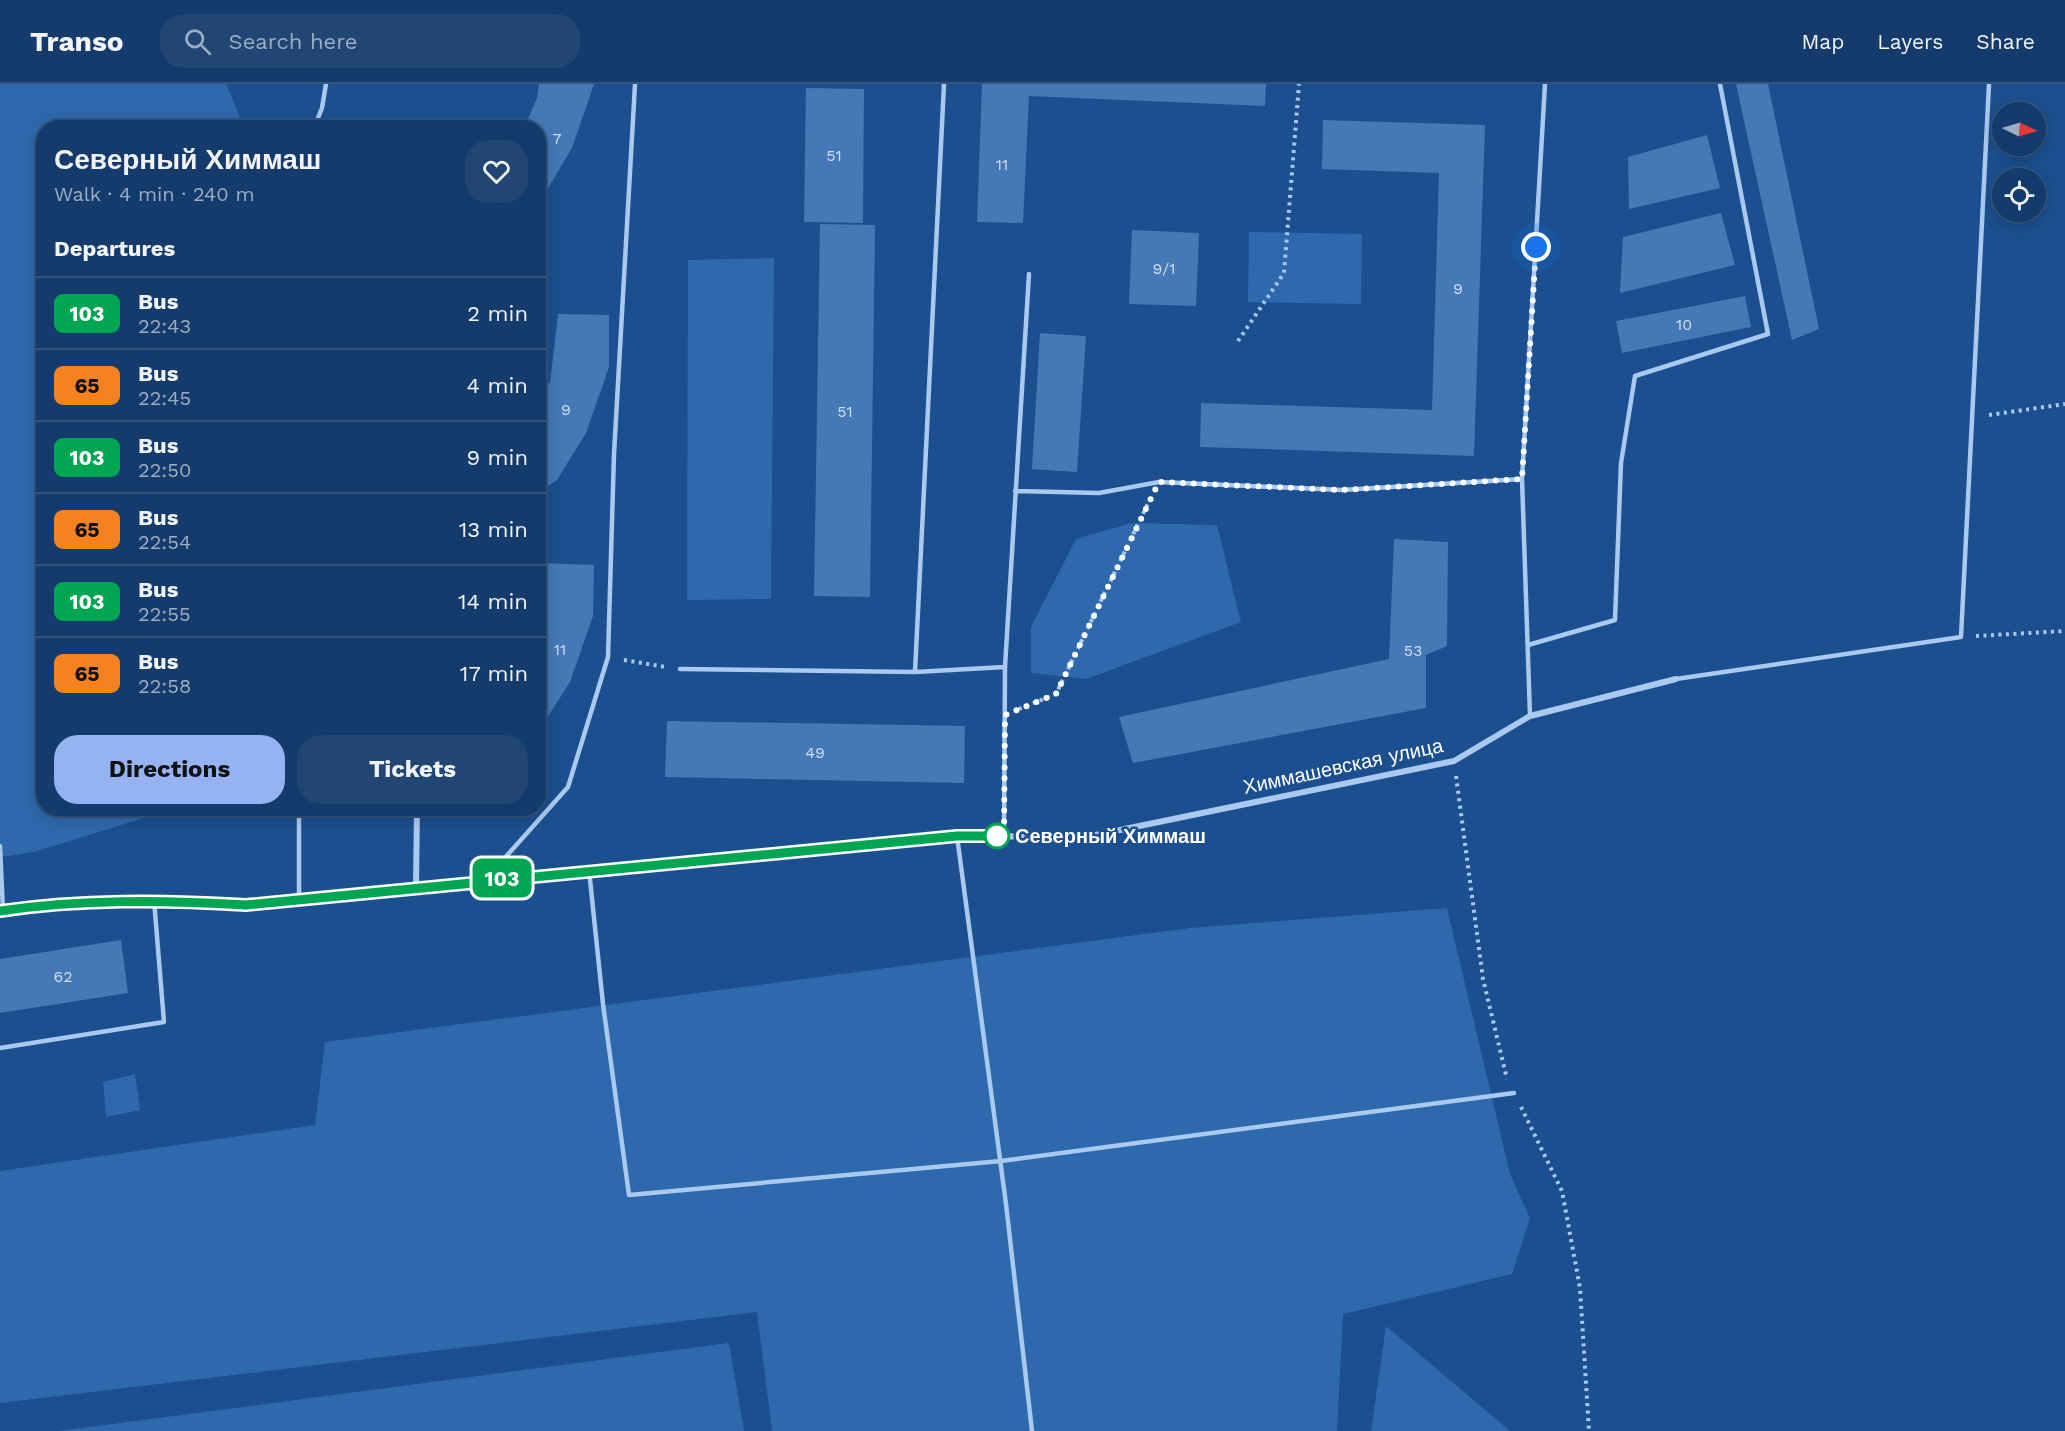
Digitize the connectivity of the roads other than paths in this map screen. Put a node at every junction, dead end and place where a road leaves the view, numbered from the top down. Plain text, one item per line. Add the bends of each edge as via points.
1 (326, 84) edge
2 (635, 84) edge
3 (944, 84) edge
4 (1545, 84) edge
5 (1720, 84) edge
6 (1989, 84) edge
7 (317, 120) edge
8 (1029, 274) dead end
9 (1522, 479) junction
10 (1015, 491) junction
11 (1528, 645) junction
12 (1005, 668) junction
13 (680, 669) road end
14 (915, 672) junction
15 (1676, 679) joint
16 (1530, 716) junction
17 (546, 812) edge
18 (299, 816) edge
19 (417, 816) edge
20 (542, 816) edge
21 (957, 836) junction
22 (1004, 836) junction
23 (0, 846) edge
24 (589, 870) junction
25 (486, 879) junction
26 (416, 887) junction
27 (299, 899) junction
28 (154, 900) junction
29 (1, 911) edge
30 (0, 1048) edge
31 (1514, 1093) dead end
32 (1001, 1161) junction
33 (1032, 1431) edge

1 - 7 lane
2 - 17 lane via 614,454 608,657 568,787
3 - 14 lane
4 - 9 lane
5 - 11 lane via 1768,334 1635,376 1621,463 1615,620
6 - 15 lane via 1961,637
8 - 10 lane
9 - 10 lane via 1342,490 1159,482 1100,493
9 - 11 lane
10 - 12 lane
11 - 16 lane
12 - 14 lane
12 - 22 lane
13 - 14 lane
15 - 16 street, Химмашевская улица
16 - 22 street, Химмашевская улица via 1454,761 1086,837
18 - 27 lane
19 - 26 street
20 - 25 lane
21 - 22 street, Химмашевская улица
21 - 24 street, Химмашевская улица
21 - 32 lane
23 - 29 lane
24 - 25 street, Химмашевская улица
24 - 32 lane via 629,1196
25 - 26 street, Химмашевская улица
26 - 27 street, Химмашевская улица
27 - 28 street, Химмашевская улица via 246,905
28 - 29 street, Химмашевская улица via 67,902
28 - 30 lane via 164,1023
31 - 32 lane
32 - 33 lane

